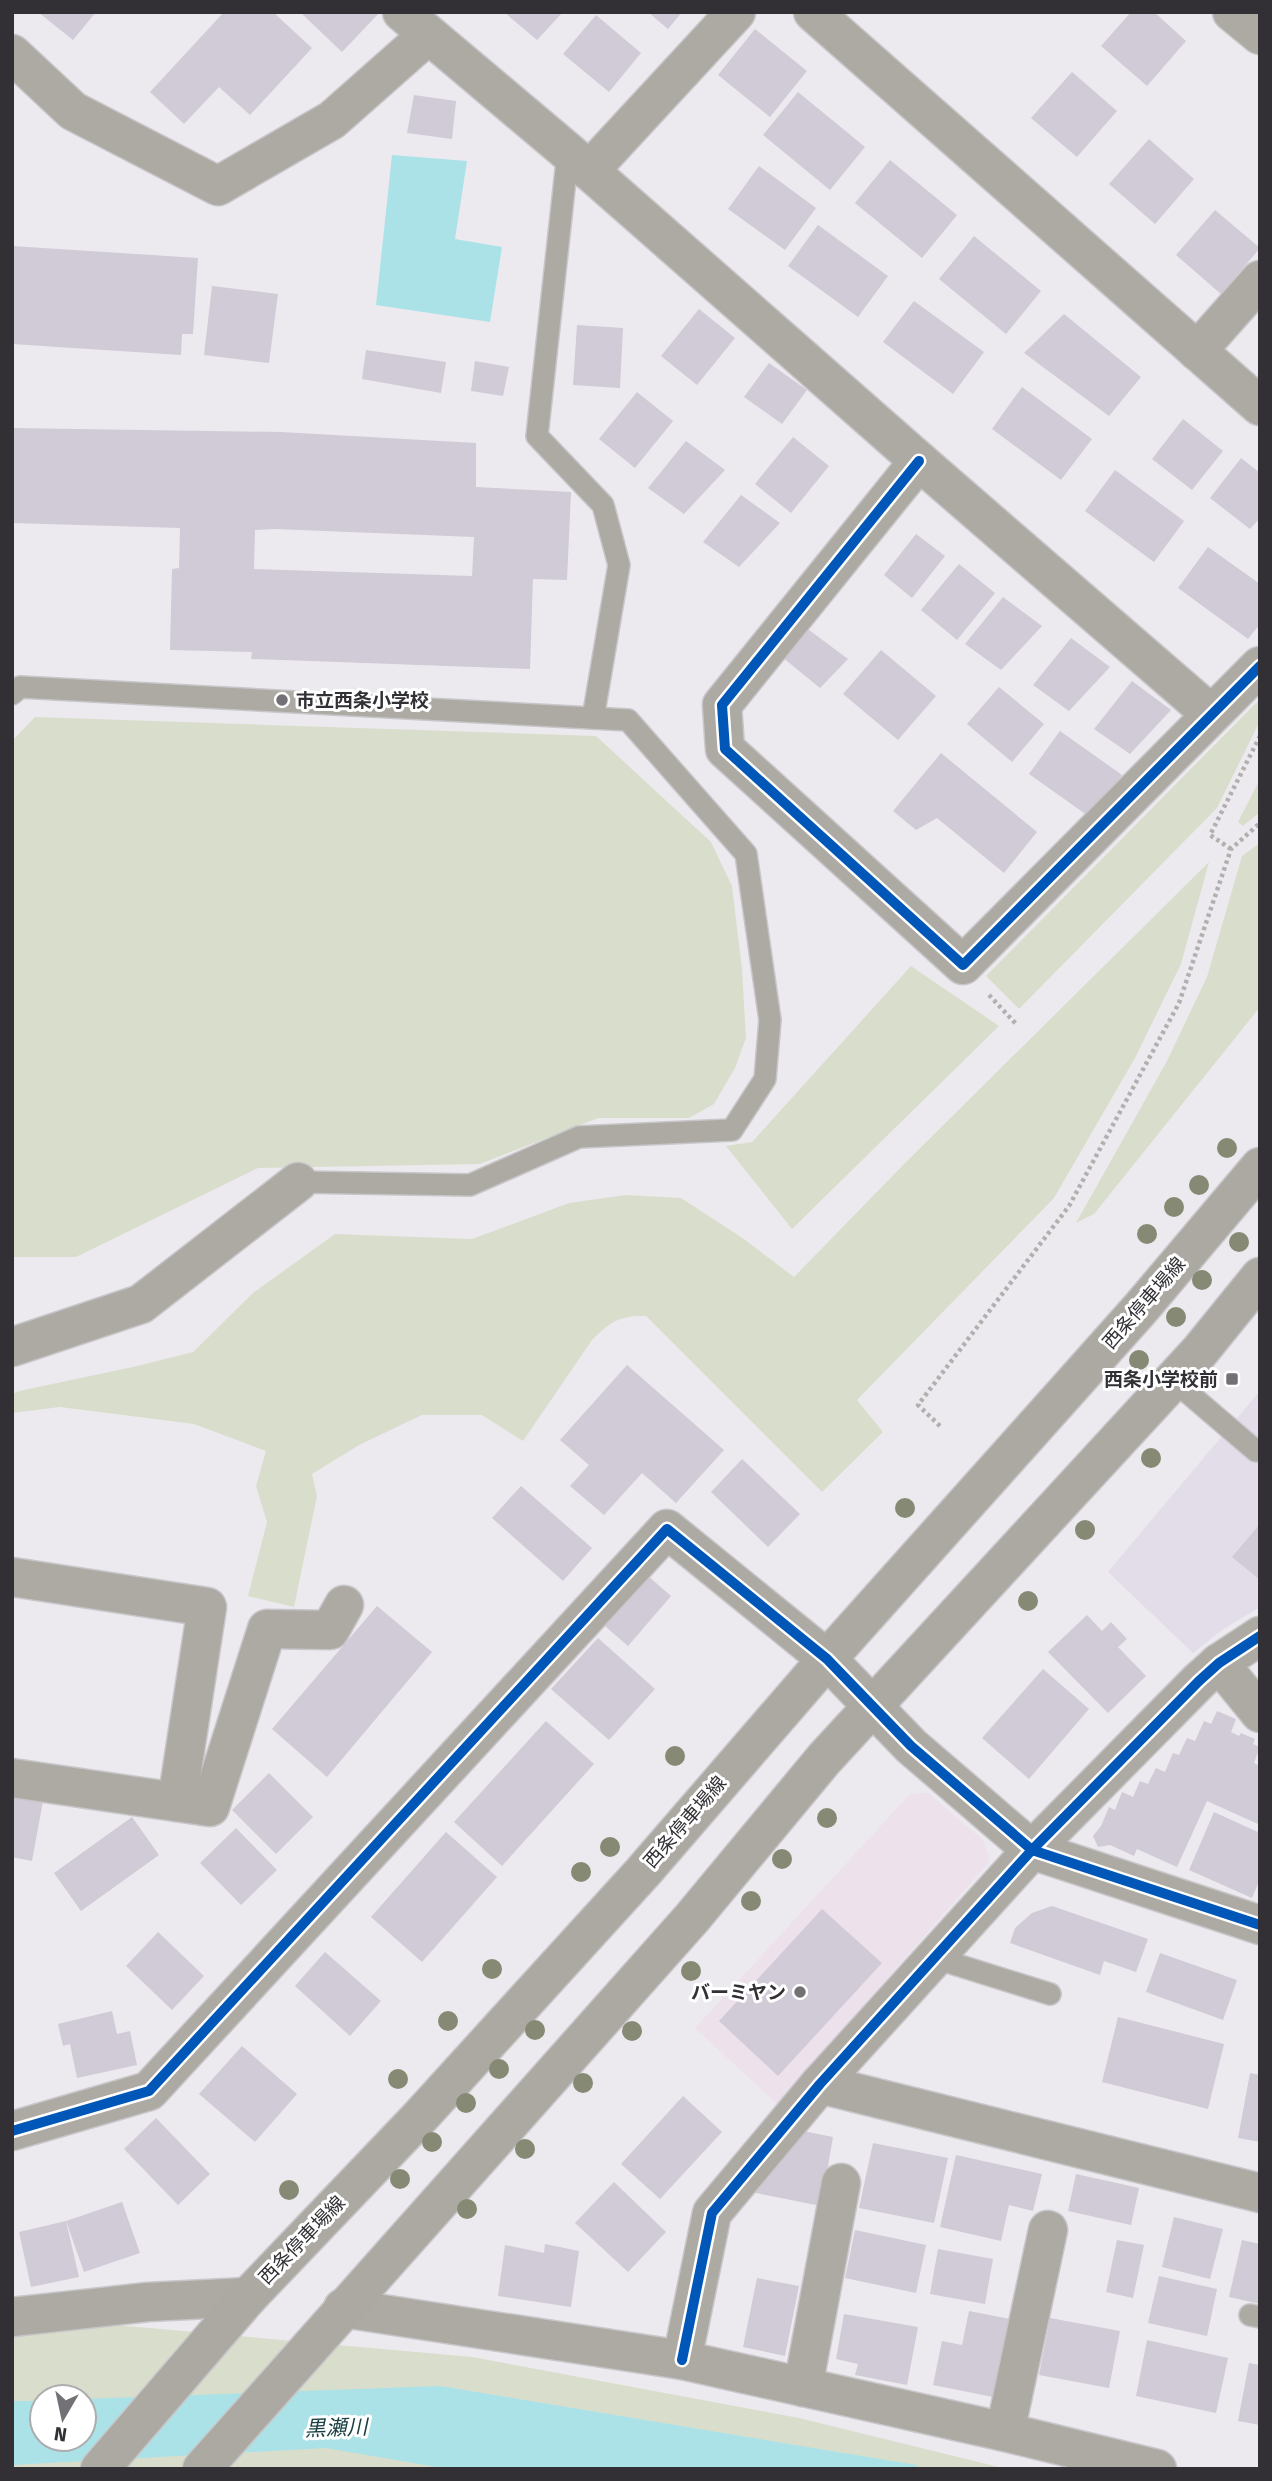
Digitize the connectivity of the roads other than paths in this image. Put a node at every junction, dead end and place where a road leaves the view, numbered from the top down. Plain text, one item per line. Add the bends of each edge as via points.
1 (736, 12) edge
2 (813, 12) edge
3 (1232, 12) edge
4 (414, 24) edge
5 (1260, 35) edge
6 (12, 54) edge
7 (578, 161) junction
8 (1260, 280) edge
9 (1197, 351) junction
10 (1260, 406) edge
11 (919, 461) junction
12 (1260, 666) edge
13 (12, 694) edge
14 (1211, 714) junction
15 (593, 719) junction
16 (1260, 1167) edge
17 (298, 1182) joint
18 (1260, 1277) edge
19 (12, 1346) edge
20 (1173, 1380) junction
21 (1256, 1451) dead end
22 (12, 1577) edge
23 (344, 1605) dead end
24 (1260, 1636) edge
25 (827, 1659) junction
26 (1219, 1663) junction
27 (873, 1705) junction
28 (1260, 1713) edge
29 (12, 1778) edge
30 (177, 1802) junction
31 (1032, 1850) junction
32 (1260, 1926) edge
33 (935, 1958) junction
34 (1050, 1994) dead end
35 (820, 2084) junction
36 (12, 2132) edge
37 (841, 2183) dead end
38 (1260, 2193) edge
39 (1048, 2230) dead end
40 (237, 2310) junction
41 (12, 2317) edge
42 (333, 2319) junction
43 (682, 2360) junction
44 (803, 2387) junction
45 (1005, 2432) junction
46 (100, 2469) edge
47 (202, 2469) edge
48 (1157, 2469) edge

1 - 7 street
2 - 9 street
3 - 5 street
4 - 6 street via 332,120 218,186 74,111
4 - 7 street
7 - 11 street
7 - 15 lane via 537,436 603,505 619,565
8 - 9 street
9 - 10 street
11 - 14 street
11 - 14 street via 722,705 724,748 962,965
12 - 14 street
13 - 15 lane via 20,687
15 - 17 lane via 628,720 746,854 770,1020 765,1079 732,1130 579,1137 470,1185
16 - 25 main road, 西条停車場線 via 1140,1310
17 - 19 street via 141,1304
18 - 20 main road
20 - 21 lane
20 - 27 main road
22 - 30 street via 84,1593 207,1607
23 - 30 street via 330,1630 267,1629 210,1807
24 - 26 street
25 - 27 street
25 - 36 street via 667,1529 149,2091
25 - 40 main road, 西条停車場線 via 624,1892
26 - 28 street
26 - 31 street
27 - 31 street via 911,1746
27 - 42 main road via 692,1918
29 - 30 street
31 - 32 street
31 - 33 street
33 - 34 lane
33 - 35 street
35 - 38 street
35 - 43 street via 712,2213
37 - 44 street
39 - 45 street
40 - 41 street via 148,2302
40 - 46 main road, 西条停車場線
42 - 43 street
42 - 47 main road
43 - 44 street
44 - 45 street
45 - 48 street

